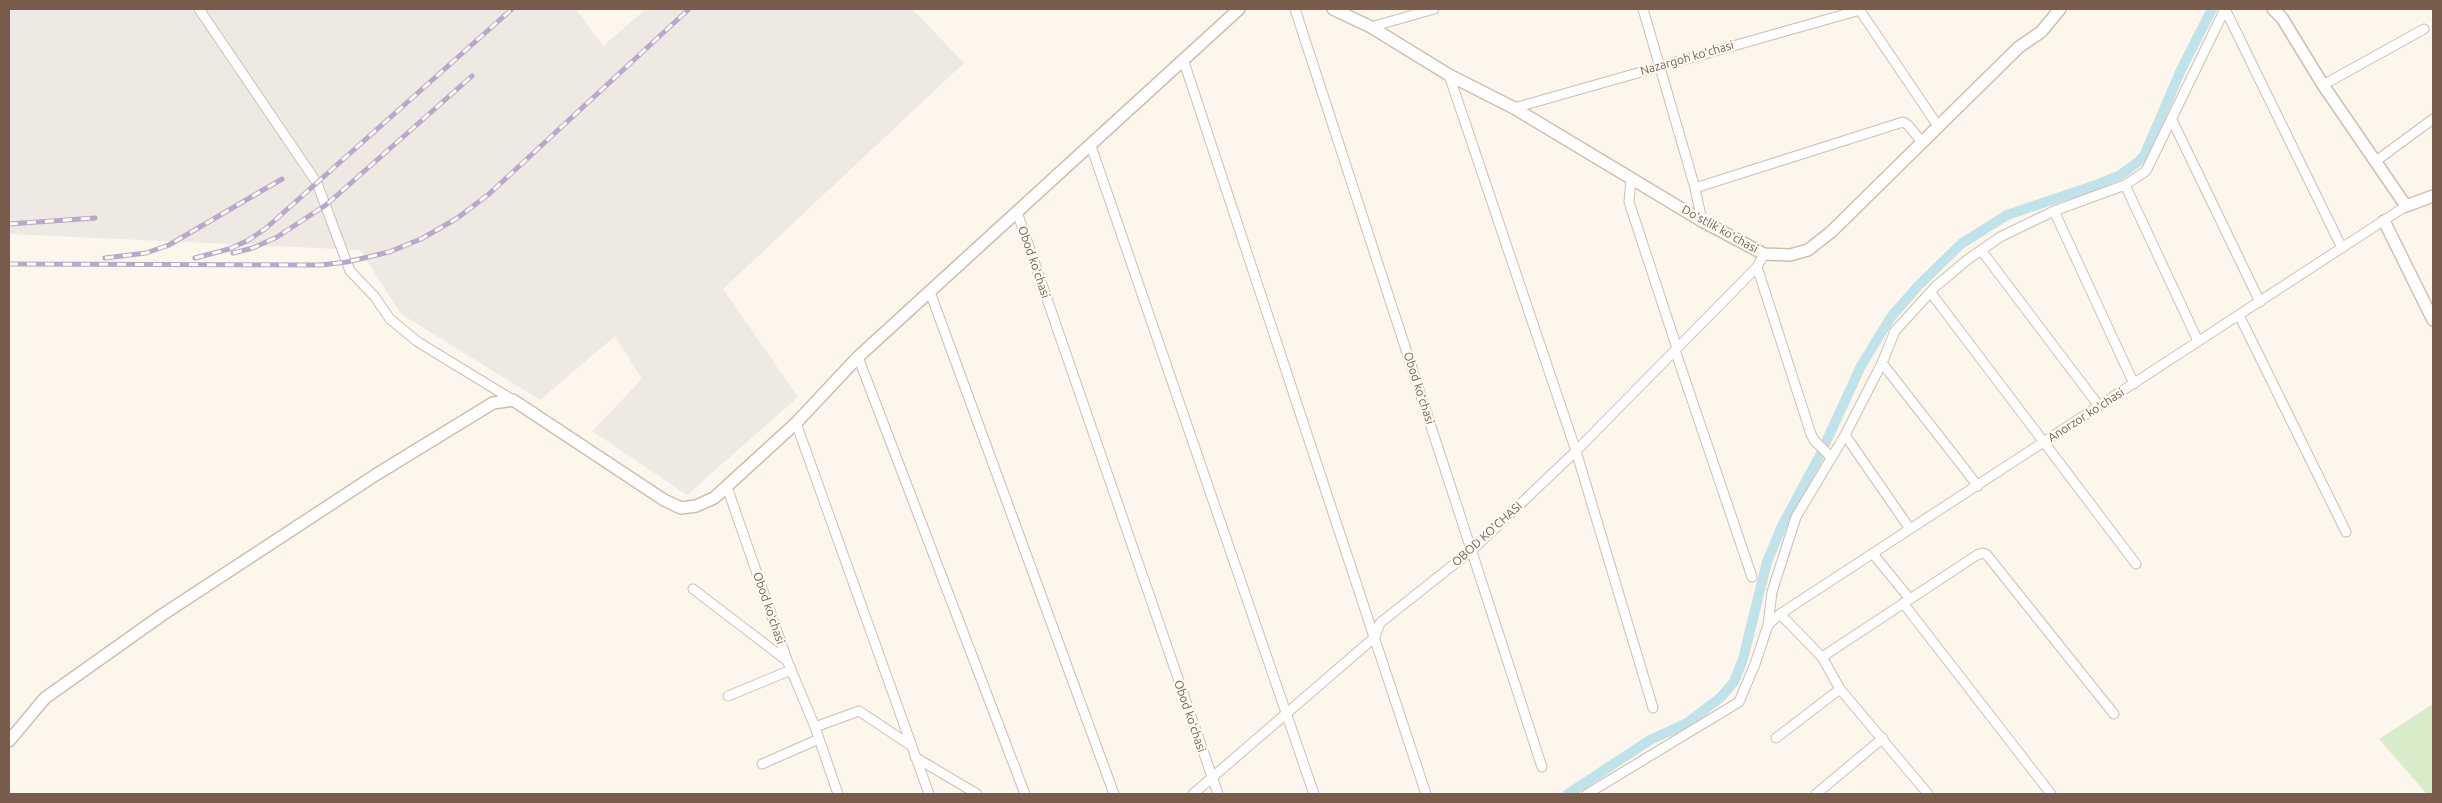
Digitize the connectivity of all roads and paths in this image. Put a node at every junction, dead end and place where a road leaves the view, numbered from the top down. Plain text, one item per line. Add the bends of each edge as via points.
1 (199, 9) edge
2 (1239, 9) edge
3 (1296, 9) edge
4 (1333, 9) edge
5 (1434, 9) edge
6 (1643, 9) edge
7 (1860, 9) edge
8 (2060, 9) edge
9 (2272, 9) edge
10 (1371, 27) junction
11 (2424, 29) dead end
12 (1183, 59) junction
13 (1659, 66) junction
14 (1449, 75) junction
15 (2323, 85) junction
16 (1514, 108) junction
17 (2433, 119) edge
18 (2172, 120) junction
19 (1938, 126) junction
20 (1921, 142) junction
21 (1091, 146) junction
22 (2376, 161) junction
23 (1631, 179) junction
24 (2125, 185) junction
25 (1694, 188) junction
26 (2433, 196) edge
27 (2406, 206) junction
28 (2054, 211) junction
29 (1016, 212) junction
30 (1702, 221) junction
31 (2384, 221) junction
32 (2342, 248) junction
33 (1982, 250) junction
34 (1764, 254) junction
35 (1757, 267) junction
36 (930, 292) junction
37 (1931, 293) junction
38 (2260, 302) junction
39 (2239, 315) junction
40 (2433, 320) edge
41 (2198, 341) junction
42 (1676, 349) junction
43 (858, 357) junction
44 (1882, 363) junction
45 (2134, 384) junction
46 (513, 400) junction
47 (2099, 406) junction
48 (796, 423) junction
49 (1845, 435) junction
50 (2043, 443) junction
51 (1576, 451) junction
52 (1831, 457) junction
53 (1978, 486) junction
54 (727, 487) junction
55 (1910, 529) junction
56 (2346, 532) dead end
57 (1472, 550) junction
58 (1873, 554) junction
59 (2136, 564) dead end
60 (1752, 577) dead end
61 (692, 589) dead end
62 (1907, 601) junction
63 (1780, 614) junction
64 (1768, 625) junction
65 (1375, 637) junction
66 (1822, 657) junction
67 (787, 660) junction
68 (791, 670) junction
69 (1840, 689) junction
70 (728, 696) dead end
71 (1653, 708) dead end
72 (1287, 714) junction
73 (2114, 714) dead end
74 (815, 727) junction
75 (1776, 738) dead end
76 (1883, 738) junction
77 (819, 739) junction
78 (9, 742) edge
79 (910, 745) junction
80 (914, 757) junction
81 (762, 764) dead end
82 (1542, 766) dead end
83 (1212, 779) junction
84 (838, 794) edge
85 (929, 794) edge
86 (977, 794) edge
87 (1025, 794) edge
88 (1114, 794) edge
89 (1193, 794) edge
90 (1218, 794) edge
91 (1314, 794) edge
92 (1426, 794) edge
93 (1587, 794) edge
94 (1816, 794) edge
95 (1928, 794) edge
96 (2051, 794) edge

1 - 46 street via 317,183 350,271 375,297 390,319 418,342
2 - 12 street
3 - 57 street, Obod koʻchasi
4 - 10 street, Doʻstlik koʻchasi
5 - 10 street
6 - 13 street
7 - 13 street, Nazargoh koʻchasi
7 - 19 street
8 - 19 street, Doʻstlik koʻchasi via 2041,32 2019,47
9 - 15 street via 2282,18
10 - 14 street, Doʻstlik koʻchasi
11 - 15 street
12 - 21 street
12 - 65 street
13 - 16 street, Nazargoh koʻchasi
13 - 25 street
14 - 16 street, Doʻstlik koʻchasi
14 - 51 street
15 - 22 street
16 - 23 street, Doʻstlik koʻchasi
17 - 22 street
18 - 24 street via 2146,171
18 - 32 street via 2184,88 2225,9
18 - 38 street
19 - 20 street, Doʻstlik koʻchasi
20 - 25 street via 1903,122
20 - 34 street, Doʻstlik koʻchasi via 1831,232 1808,250 1790,256
21 - 29 street
21 - 72 street
22 - 27 street
23 - 30 street, Doʻstlik koʻchasi
23 - 42 street via 1629,202
24 - 28 street
24 - 41 street
25 - 30 street
26 - 27 street
27 - 31 street, Anorzor koʻchasi
28 - 33 street via 2000,236
28 - 45 street
29 - 36 street
29 - 83 street, Obod koʻchasi
30 - 34 street, Doʻstlik koʻchasi
31 - 32 street, Anorzor koʻchasi
31 - 40 street
32 - 38 street, Anorzor koʻchasi
33 - 37 street
33 - 47 street
34 - 35 street, OBOD KO'CHASI
35 - 42 street, OBOD KO'CHASI
35 - 52 street via 1814,440
36 - 43 street
36 - 88 street
37 - 44 street via 1895,331
37 - 50 street
38 - 39 street, Anorzor koʻchasi
39 - 41 street, Anorzor koʻchasi
39 - 56 street
41 - 45 street, Anorzor koʻchasi
42 - 51 street, OBOD KO'CHASI
42 - 60 street
43 - 48 street
43 - 87 street
44 - 49 street
44 - 53 street
45 - 47 street, Anorzor koʻchasi
46 - 54 street via 681,508 714,498
46 - 78 street via 494,403 394,464 162,615 45,698
47 - 50 street, Anorzor koʻchasi
48 - 54 street
48 - 79 street
49 - 52 street
49 - 55 street
50 - 53 street, Anorzor koʻchasi
50 - 59 street
51 - 57 street, OBOD KO'CHASI
51 - 71 street
52 - 64 street via 1796,516 1772,592
53 - 55 street, Anorzor koʻchasi
54 - 67 street, Obod koʻchasi
55 - 58 street, Anorzor koʻchasi
57 - 65 street, OBOD KO'CHASI via 1380,623
57 - 82 street, Obod koʻchasi
58 - 62 street
58 - 63 street, Anorzor koʻchasi
61 - 67 street
62 - 66 street
62 - 73 street via 1977,555 1987,555
62 - 96 street
63 - 64 street, Anorzor koʻchasi
63 - 66 street
64 - 93 street via 1740,702
65 - 72 street, OBOD KO'CHASI
65 - 92 street
66 - 69 street
67 - 68 street, Obod koʻchasi
68 - 70 street
68 - 74 street, Obod koʻchasi
69 - 75 street
69 - 76 street
72 - 83 street, OBOD KO'CHASI
72 - 91 street
74 - 77 street, Obod koʻchasi
74 - 79 street via 859,711
76 - 94 street
76 - 95 street
77 - 81 street
77 - 84 street, Obod koʻchasi
79 - 80 street
80 - 85 street
80 - 86 street
83 - 89 street, OBOD KO'CHASI
83 - 90 street, Obod koʻchasi

